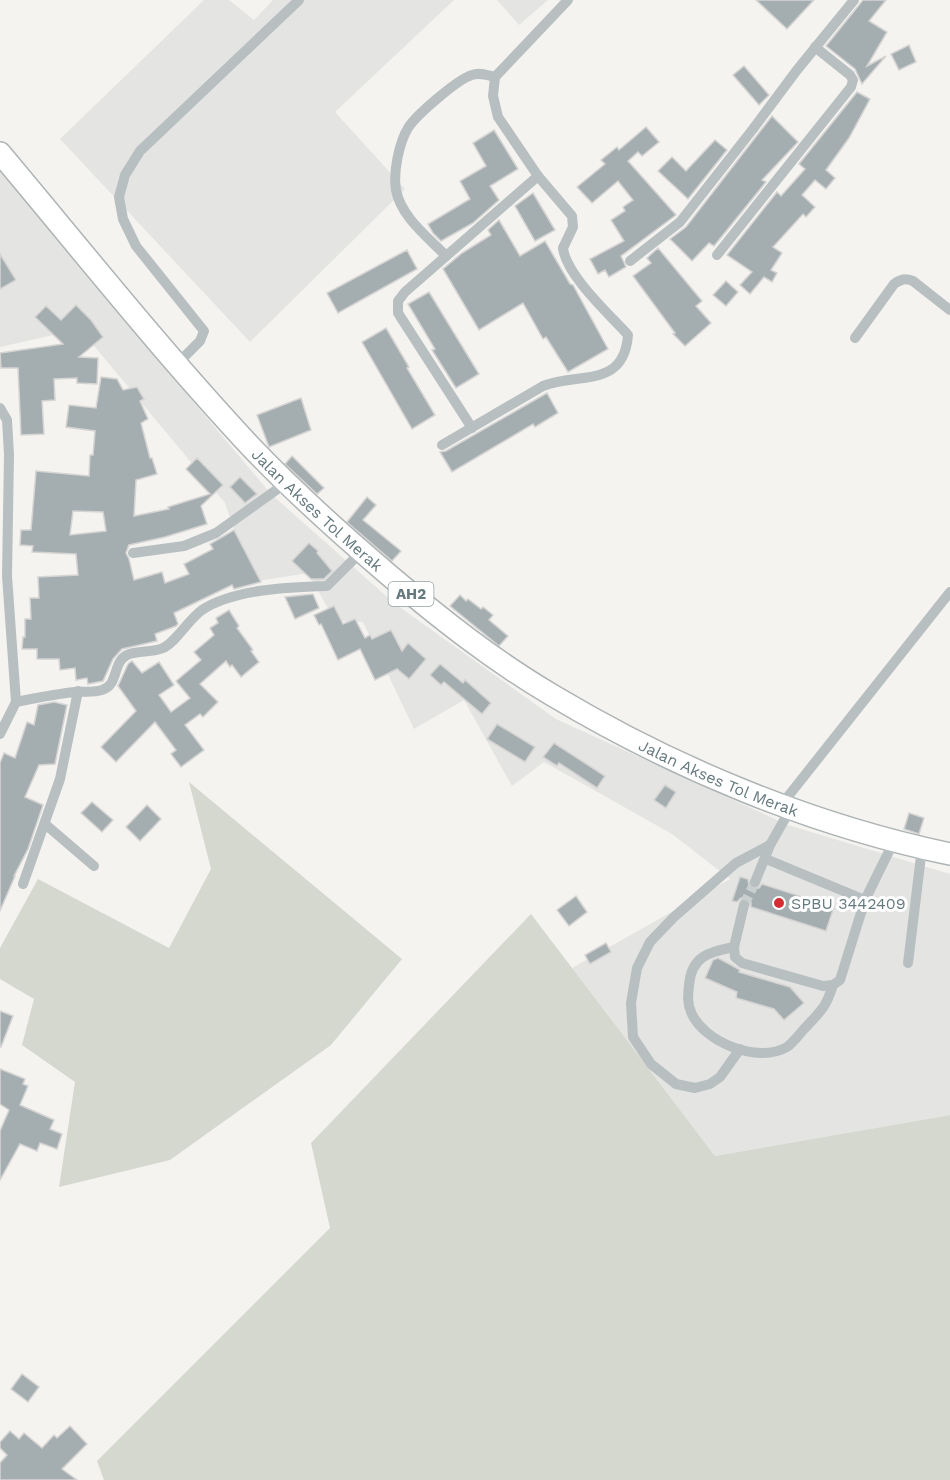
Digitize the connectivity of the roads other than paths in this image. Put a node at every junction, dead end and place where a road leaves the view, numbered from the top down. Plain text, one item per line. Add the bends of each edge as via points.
1 (299, 0) edge
2 (568, 0) edge
3 (854, 0) edge
4 (815, 47) junction
5 (495, 76) junction
6 (0, 153) edge
7 (538, 176) junction
8 (717, 255) dead end
9 (446, 256) junction
10 (630, 261) dead end
11 (950, 310) edge
12 (855, 338) dead end
13 (177, 364) junction
14 (0, 408) edge
15 (472, 428) junction
16 (442, 446) dead end
17 (286, 483) junction
18 (3, 546) edge
19 (361, 552) junction
20 (133, 553) dead end
21 (950, 592) edge
22 (78, 691) junction
23 (16, 702) junction
24 (4, 718) edge
25 (0, 734) edge
26 (786, 806) junction
27 (45, 824) junction
28 (894, 841) junction
29 (770, 845) junction
30 (922, 848) junction
31 (950, 854) edge
32 (766, 859) junction
33 (94, 866) dead end
34 (755, 882) tunnel mouth
35 (23, 884) dead end
36 (865, 900) junction
37 (744, 905) tunnel mouth
38 (734, 946) junction
39 (908, 963) dead end
40 (833, 985) junction
41 (740, 1049) junction

1 - 13 street via 140,151 124,175 119,197 123,219 136,246 204,331 200,341
2 - 5 street
3 - 4 street
4 - 8 street via 850,75 851,87
4 - 10 street via 680,222
5 - 7 street via 493,96 498,117
5 - 9 street via 471,75 430,103 408,128 395,165 396,191 403,210
6 - 13 highway, Jalan Akses Tol Merak / AH2
7 - 9 street
7 - 15 street via 574,220 563,248 566,259 575,275 628,335 627,348 603,375 543,386
9 - 15 street via 405,292 398,301 398,313
11 - 12 street via 907,278 894,284
13 - 17 highway, Jalan Akses Tol Merak / AH2
14 - 18 street via 7,420 9,455
15 - 16 street
17 - 19 highway, Jalan Akses Tol Merak / AH2
17 - 20 street via 216,533 184,546
18 - 23 street
19 - 22 street via 327,586 279,588 220,601 201,611 166,647 118,662 113,681 104,690
19 - 26 highway, Jalan Akses Tol Merak / AH2 via 461,633 552,695 676,761
21 - 26 street
22 - 23 street
22 - 27 street via 60,779
23 - 24 street
24 - 25 street
26 - 28 highway, Jalan Akses Tol Merak / AH2
26 - 29 street
27 - 33 street
27 - 35 street
28 - 30 highway, Jalan Akses Tol Merak / AH2
28 - 36 street
29 - 32 street
29 - 41 street via 736,863 650,942 637,968 631,1003 633,1037 651,1064 676,1084 695,1088 710,1084 720,1077
30 - 31 highway, Jalan Akses Tol Merak / AH2
30 - 39 street
32 - 34 street
32 - 36 street
36 - 40 street via 840,980
37 - 38 street
38 - 40 street via 735,957 742,963 823,986
38 - 41 street via 711,953 695,965 688,1003 692,1015 712,1036
40 - 41 street via 826,1006 787,1046 760,1052

